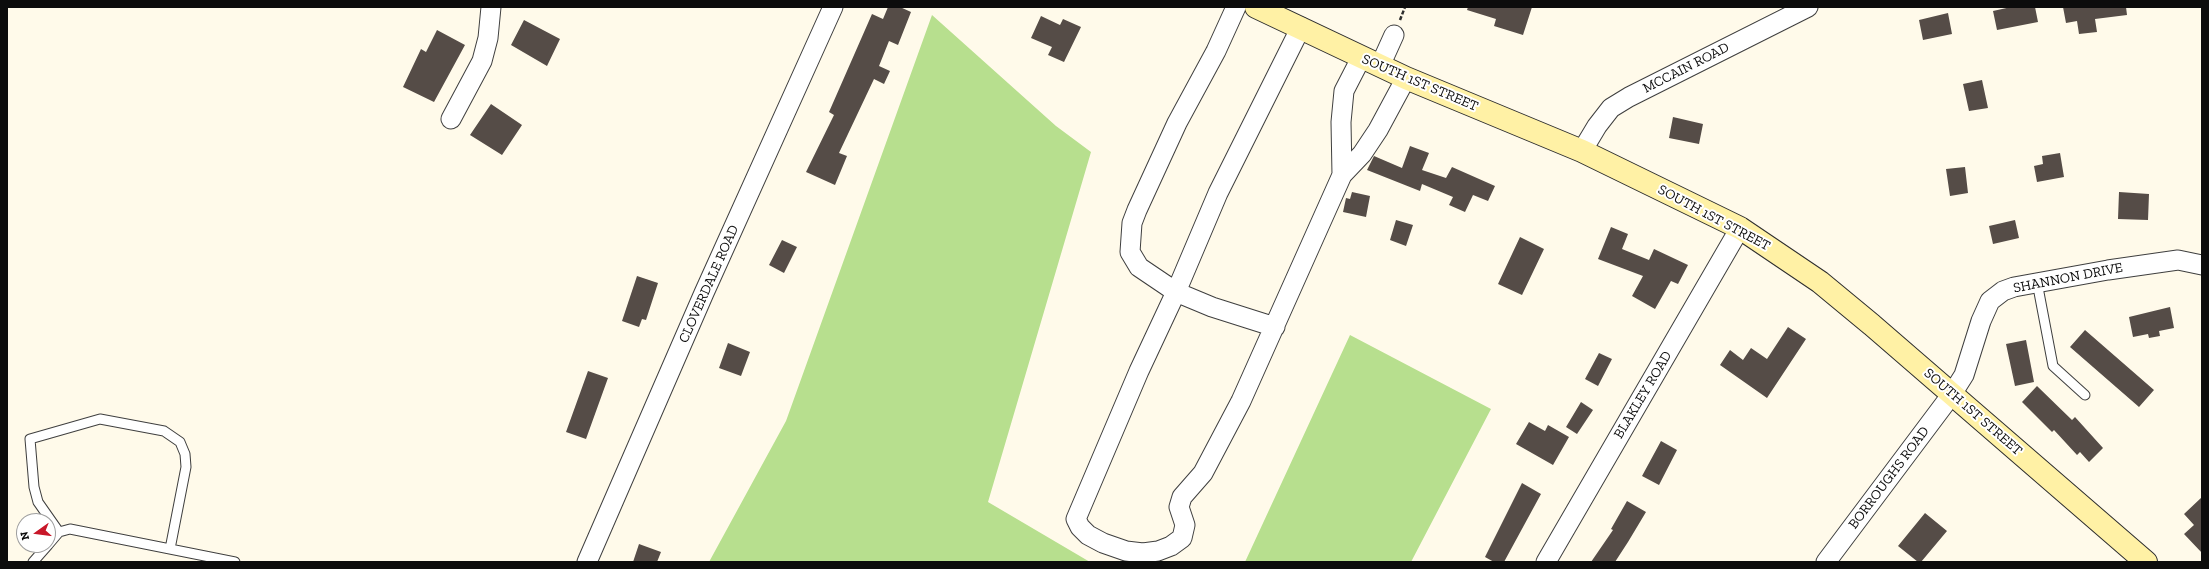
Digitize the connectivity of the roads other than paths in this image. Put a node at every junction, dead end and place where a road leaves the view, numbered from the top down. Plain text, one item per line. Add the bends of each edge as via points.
1 (491, 7) edge
2 (833, 7) edge
3 (1236, 7) edge
4 (1256, 7) edge
5 (1808, 7) edge
6 (1300, 27) junction
7 (1394, 35) dead end
8 (1371, 62) junction
9 (1406, 78) junction
10 (451, 119) dead end
11 (1582, 151) junction
12 (1342, 175) junction
13 (1740, 228) junction
14 (2202, 265) edge
15 (2037, 282) junction
16 (1176, 292) junction
17 (1275, 327) junction
18 (1952, 394) junction
19 (2086, 395) dead end
20 (59, 532) junction
21 (56, 536) edge
22 (170, 549) junction
23 (41, 553) edge
24 (33, 562) edge
25 (235, 562) edge
26 (587, 562) edge
27 (1546, 562) edge
28 (1826, 562) edge
29 (2146, 562) edge

1 - 10 street via 488,38 482,61
2 - 26 street, CLOVERDALE ROAD
3 - 16 street via 1216,51 1177,123 1132,223 1130,252 1139,268
4 - 6 main road, SOUTH 1ST STREET
5 - 11 street, MCCAIN ROAD via 1629,97 1612,108 1597,126
6 - 8 main road, SOUTH 1ST STREET
6 - 16 street via 1218,193
7 - 8 street
8 - 9 main road, SOUTH 1ST STREET
8 - 12 street via 1344,91 1341,122
9 - 11 main road, SOUTH 1ST STREET
9 - 12 street via 1378,130 1362,154
11 - 13 main road, SOUTH 1ST STREET
12 - 17 street
13 - 18 main road, SOUTH 1ST STREET via 1820,282
13 - 27 street, BLAKLEY ROAD
14 - 15 street, SHANNON DRIVE via 2178,260
15 - 18 street, SHANNON DRIVE via 2014,286 1990,301 1964,375
15 - 19 lane via 2053,366
16 - 17 street via 1212,307
16 - 17 street via 1138,371 1076,519 1088,535 1103,543 1126,551 1144,553 1165,549 1182,538 1185,525 1179,507 1182,497 1203,473 1216,450
18 - 28 street, BORROUGHS ROAD
18 - 29 main road, SOUTH 1ST STREET
20 - 21 lane
20 - 22 lane via 70,529
20 - 22 lane via 38,502 34,487 30,439 100,419 164,431 180,442 185,454 186,467
22 - 25 lane
23 - 24 lane

